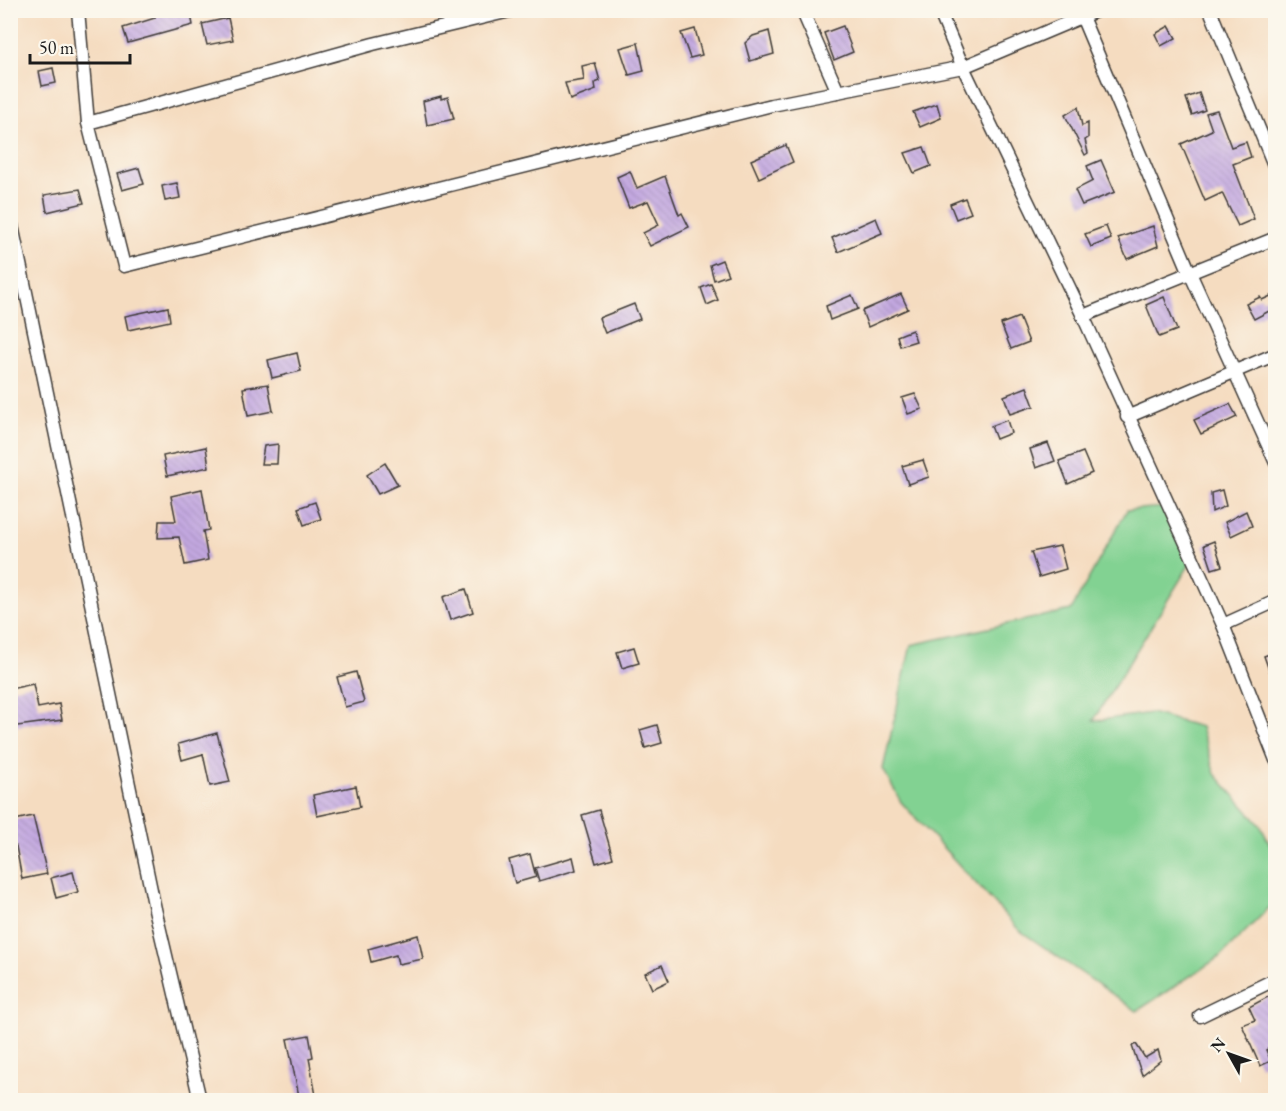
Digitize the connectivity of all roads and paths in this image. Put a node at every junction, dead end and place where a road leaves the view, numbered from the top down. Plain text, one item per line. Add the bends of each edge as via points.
1 (78, 10) edge
2 (514, 10) edge
3 (802, 10) edge
4 (939, 10) edge
5 (1098, 10) edge
6 (1210, 10) edge
7 (1081, 14) edge
8 (963, 67) junction
9 (838, 92) junction
10 (88, 123) junction
11 (1275, 170) edge
12 (10, 216) edge
13 (1275, 238) edge
14 (1190, 273) junction
15 (1083, 316) junction
16 (1275, 354) edge
17 (1234, 371) junction
18 (1127, 417) junction
19 (1275, 463) edge
20 (1275, 601) edge
21 (1223, 625) junction
22 (1275, 760) edge
23 (1275, 979) edge
24 (1200, 1016) dead end
25 (200, 1101) edge

1 - 10 street
2 - 10 street via 373,44
3 - 9 street
4 - 8 street
5 - 7 street
6 - 11 street
7 - 8 street
7 - 14 street
8 - 9 street
8 - 15 street
9 - 10 street via 124,266
12 - 25 street via 155,909
13 - 14 street
14 - 15 street
14 - 17 street
15 - 18 street
16 - 17 street
17 - 18 street
17 - 19 street
18 - 21 street
20 - 21 street
21 - 22 street
23 - 24 street

